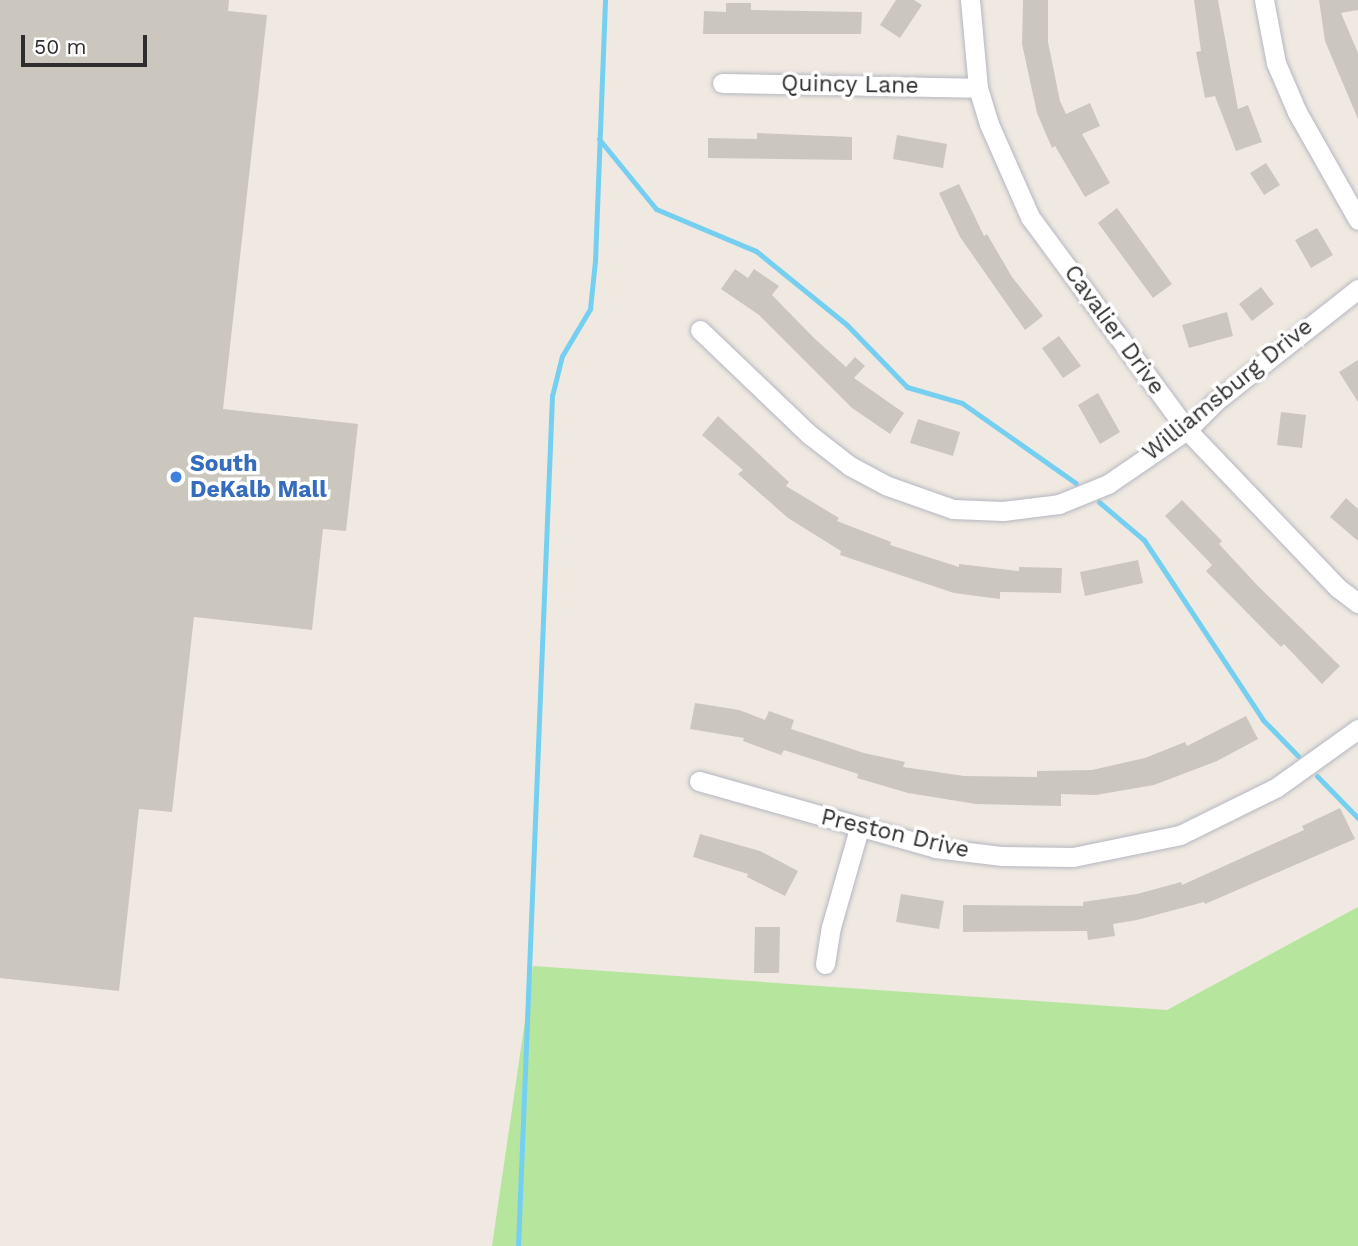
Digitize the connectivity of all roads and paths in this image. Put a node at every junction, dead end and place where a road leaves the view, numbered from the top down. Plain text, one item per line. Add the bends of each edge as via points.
1 (970, 0) edge
2 (1264, 0) edge
3 (722, 83) dead end
4 (978, 88) junction
5 (1358, 220) edge
6 (1358, 289) edge
7 (700, 330) dead end
8 (1187, 430) junction
9 (1358, 603) edge
10 (1358, 729) edge
11 (699, 781) dead end
12 (859, 829) junction
13 (825, 964) dead end

1 - 4 street, Cavalier Drive
2 - 5 street via 1276,63 1291,100
3 - 4 street, Quincy Lane
4 - 8 street, Cavalier Drive via 1030,217
6 - 8 street, Williamsburg Drive via 1216,401
7 - 8 street, Williamsburg Drive via 810,435 850,466 885,485 953,509 1003,511 1065,502 1108,484
8 - 9 street, Cavalier Drive via 1338,588
10 - 12 street, Preston Drive via 1277,787 1180,835 1086,854 1001,856 935,848
11 - 12 street, Preston Drive
12 - 13 street

